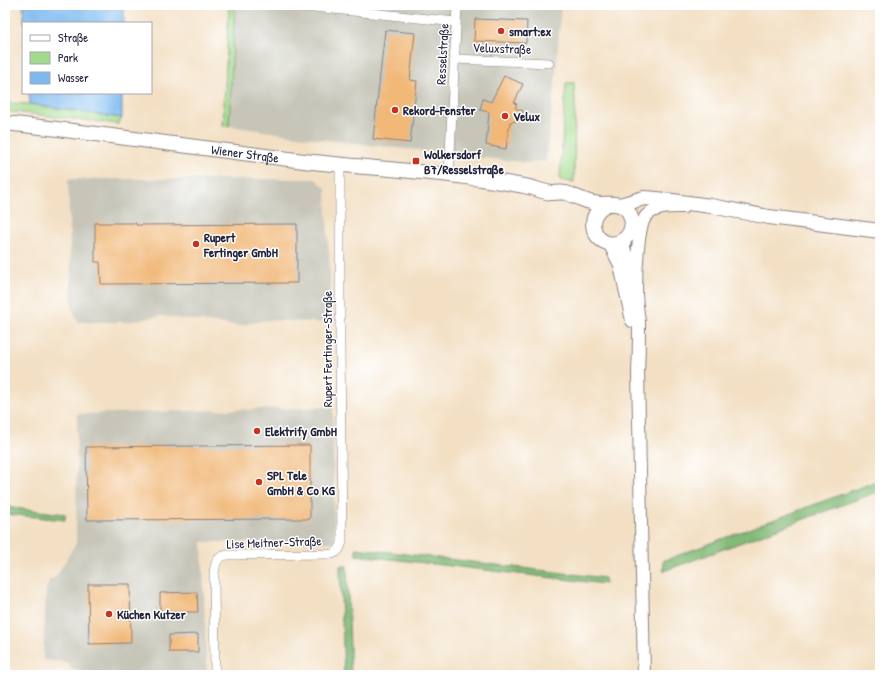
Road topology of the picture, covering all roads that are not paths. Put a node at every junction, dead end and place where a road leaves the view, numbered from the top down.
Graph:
1 (296, 5) edge
2 (457, 5) edge
3 (456, 22) junction
4 (454, 59) junction
5 (549, 63) dead end
6 (5, 123) edge
7 (340, 164) junction
8 (449, 175) junction
9 (549, 192) junction
10 (657, 199) junction
11 (606, 205) junction
12 (620, 205) junction
13 (711, 206) junction
14 (632, 219) junction
15 (593, 220) junction
16 (880, 231) edge
17 (625, 239) junction
18 (609, 243) junction
19 (636, 292) junction
20 (638, 371) junction
21 (332, 554) joint
22 (215, 675) edge
23 (644, 675) edge

1 - 3 street
2 - 3 street, Resselstraße
3 - 4 street, Resselstraße
4 - 5 street, Veluxstraße
4 - 8 street, Resselstraße
6 - 7 main road, Wiener Straße
7 - 8 main road, Wiener Straße
7 - 21 street, Rupert Fertinger-Straße
8 - 9 main road, Wiener Straße
9 - 11 main road
9 - 15 main road
10 - 12 main road
10 - 13 main road
10 - 14 main road
11 - 12 main road
11 - 15 main road
12 - 14 main road
13 - 16 main road
13 - 19 main road
14 - 17 main road
15 - 18 main road
17 - 18 main road
17 - 19 main road
18 - 20 main road
19 - 20 main road
20 - 23 main road
21 - 22 street, Lise Meitner-Straße

